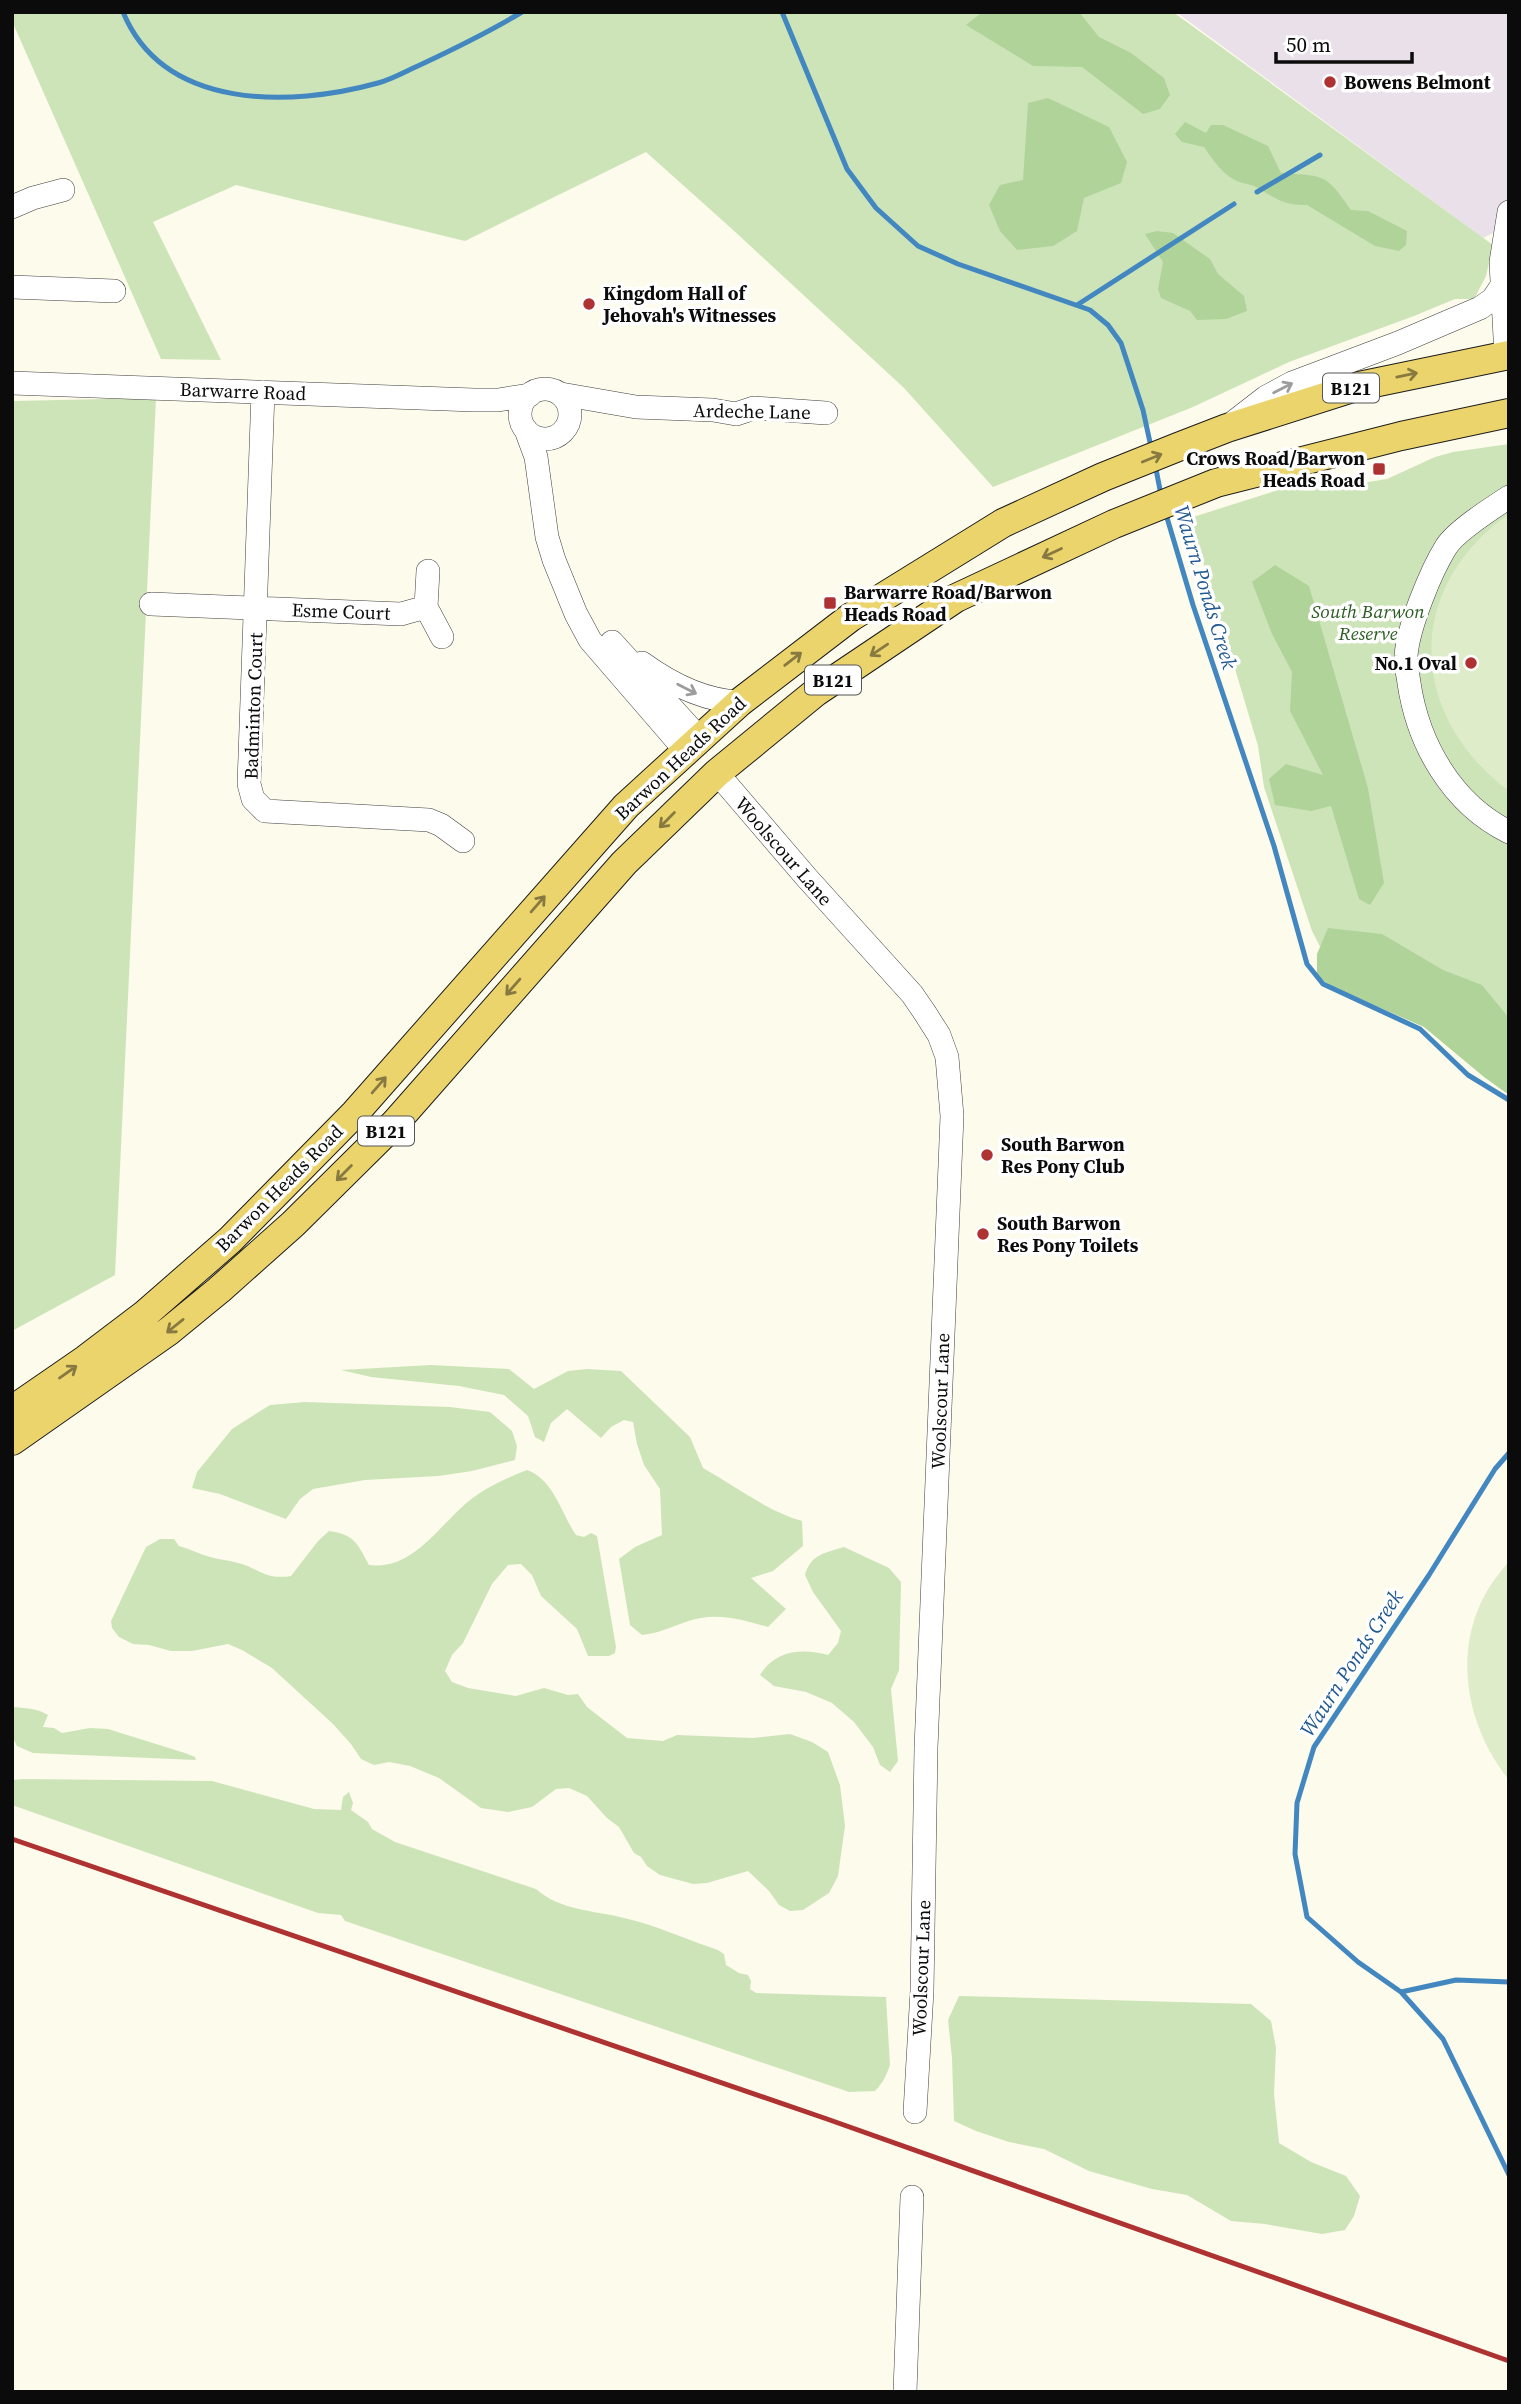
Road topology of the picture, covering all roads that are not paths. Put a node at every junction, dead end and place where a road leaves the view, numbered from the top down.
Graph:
1 (64, 190) dead end
2 (12, 207) edge
3 (1509, 212) edge
4 (12, 287) edge
5 (1501, 287) junction
6 (114, 291) dead end
7 (1508, 358) edge
8 (12, 383) edge
9 (263, 392) junction
10 (530, 394) junction
11 (561, 394) junction
12 (474, 400) junction
13 (636, 407) junction
14 (826, 413) dead end
15 (1509, 413) edge
16 (524, 426) junction
17 (1227, 428) junction
18 (563, 429) junction
19 (1509, 498) edge
20 (545, 523) junction
21 (428, 571) dead end
22 (560, 577) junction
23 (151, 604) dead end
24 (426, 607) junction
25 (256, 608) junction
26 (442, 637) dead end
27 (609, 639) junction
28 (740, 702) junction
29 (692, 744) junction
30 (717, 773) junction
31 (1509, 832) edge
32 (463, 841) dead end
33 (12, 1410) edge
34 (12, 1441) edge
35 (915, 2112) dead end
36 (912, 2197) dead end
37 (905, 2392) edge

1 - 2 street
3 - 5 street
4 - 6 street
5 - 7 street
17 -> 5 street
17 -> 7 main road, Barwon Heads Road / B121
8 - 9 street, Barwarre Road
9 - 12 street, Barwarre Road
9 - 25 street, Badminton Court
10 - 11 street
10 - 12 street, Barwarre Road
10 - 16 street
11 - 13 street, Ardeche Lane
11 - 18 street
12 - 16 street, Barwarre Road
13 - 14 street, Ardeche Lane
13 - 18 street, Ardeche Lane
15 -> 30 main road, Barwon Heads Road / B121
16 - 18 street
16 - 20 street
28 -> 17 main road, Barwon Heads Road / B121
18 - 20 street
19 - 31 street
20 - 22 street
21 - 24 street
22 - 27 street
22 - 29 street
23 - 25 street, Esme Court
24 - 25 street, Esme Court
24 - 26 street
25 - 32 street, Badminton Court
27 -> 28 street
27 - 29 street
28 - 29 main road, Barwon Heads Road / B121
29 - 30 main road
33 -> 29 main road, Barwon Heads Road / B121
30 -> 34 main road, Barwon Heads Road / B121
30 - 35 street, Woolscour Lane
36 - 37 street

